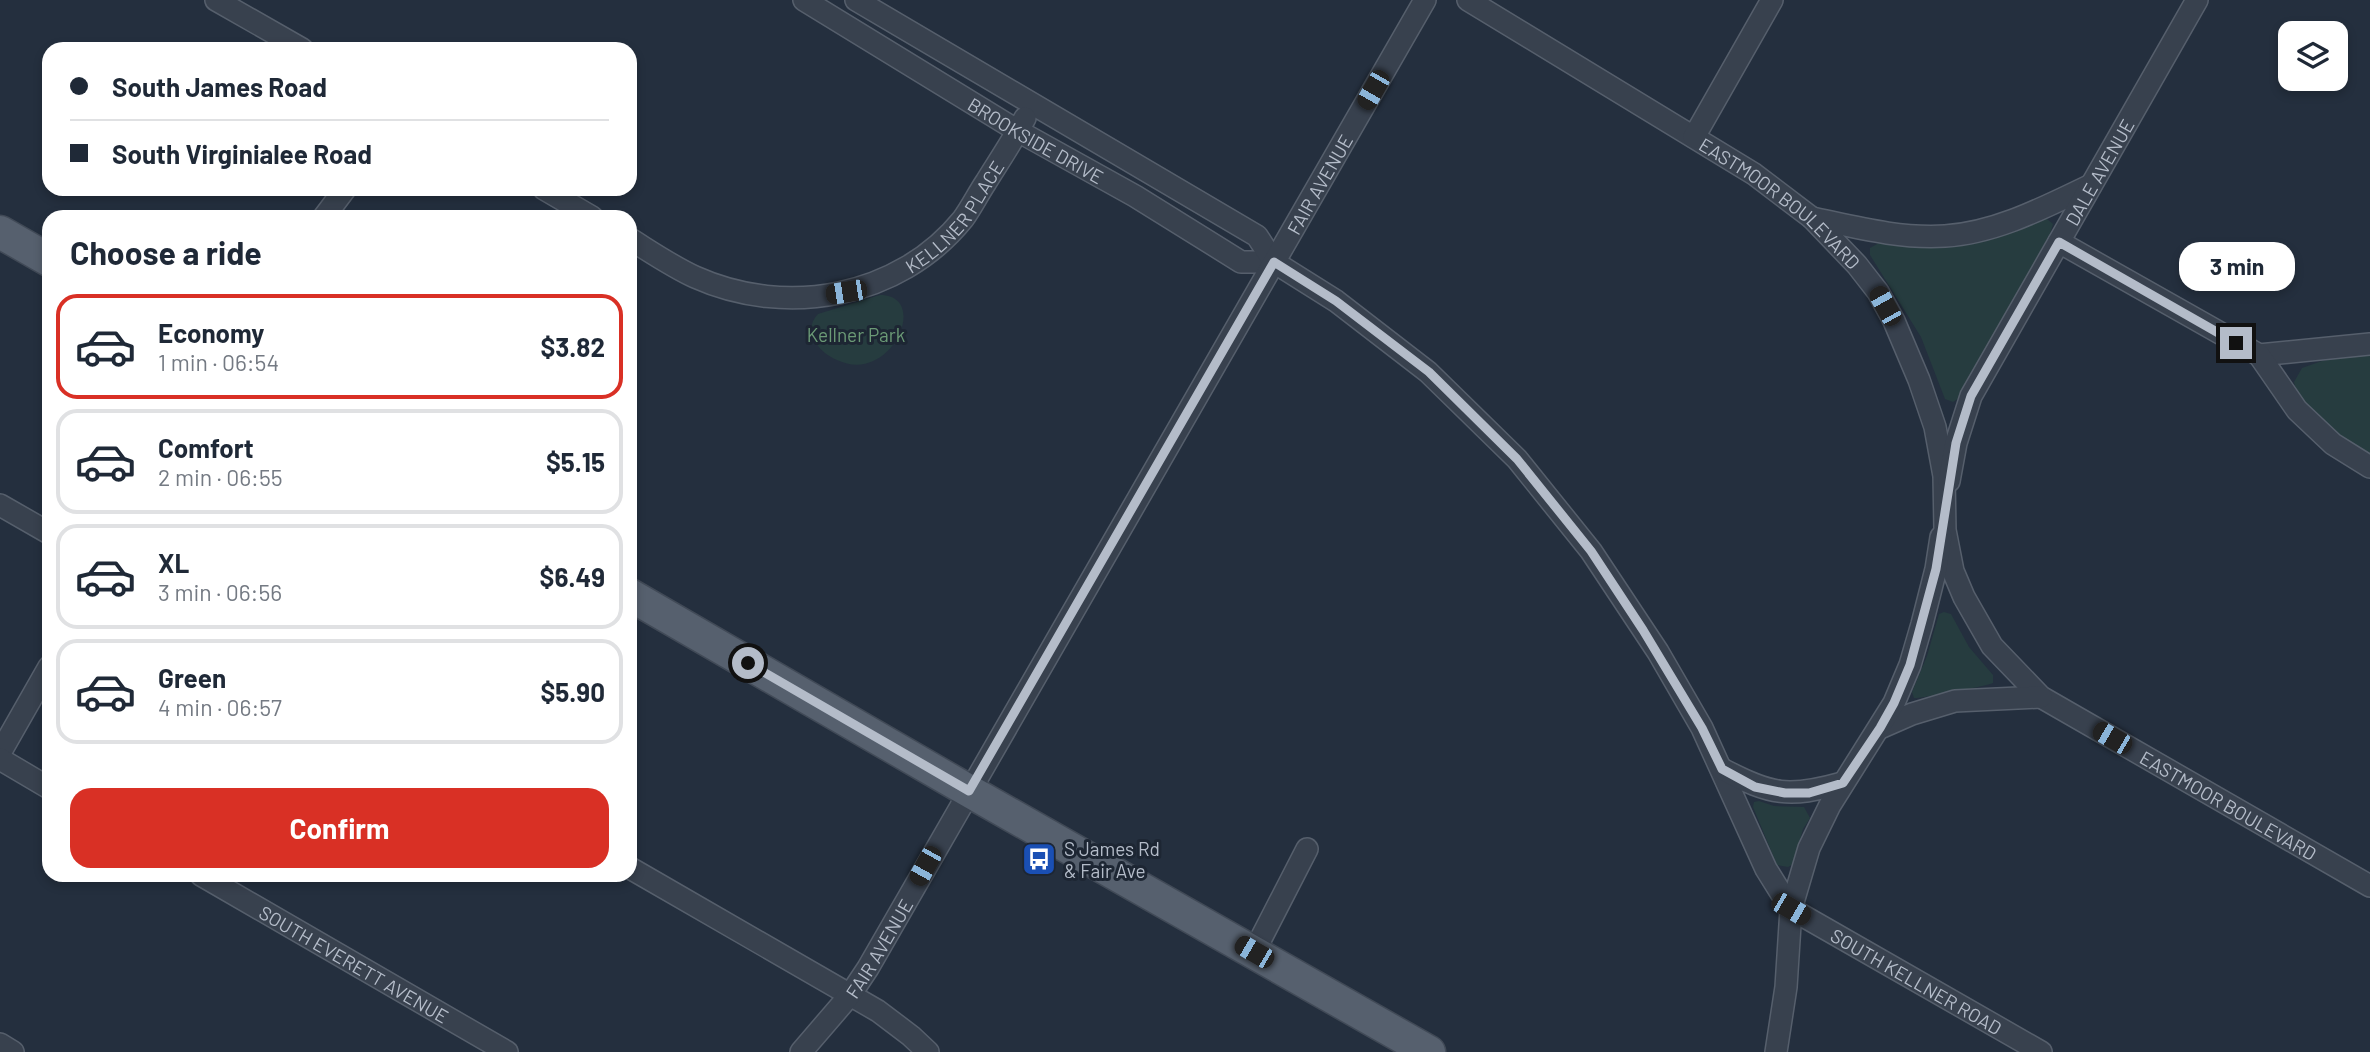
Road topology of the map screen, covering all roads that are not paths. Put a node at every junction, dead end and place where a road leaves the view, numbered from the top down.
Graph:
1 (216, 0) edge
2 (804, 0) edge
3 (856, 0) edge
4 (1425, 0) edge
5 (1468, 0) edge
6 (1772, 0) edge
7 (2208, 0) edge
8 (2194, 6) edge
9 (290, 42) edge
10 (1033, 104) junction
11 (1018, 131) junction
12 (1694, 137) junction
13 (2091, 185) junction
14 (556, 196) edge
15 (580, 210) edge
16 (1812, 218) junction
17 (0, 232) edge
18 (2059, 242) junction
19 (637, 243) edge
20 (42, 256) edge
21 (1274, 262) junction
22 (2370, 344) edge
23 (2259, 355) junction
24 (2370, 467) edge
25 (0, 505) edge
26 (1944, 511) junction
27 (42, 529) edge
28 (637, 599) edge
29 (42, 679) edge
30 (2041, 697) junction
31 (1880, 728) junction
32 (0, 753) edge
33 (0, 759) edge
34 (1722, 769) junction
35 (1843, 783) junction
36 (42, 784) edge
37 (969, 791) junction
38 (1307, 849) dead end
39 (637, 872) edge
40 (213, 882) edge
41 (2370, 886) edge
42 (1791, 909) junction
43 (1254, 952) junction
44 (850, 995) junction
45 (0, 1045) edge
46 (13, 1052) edge
47 (507, 1052) edge
48 (802, 1052) edge
49 (928, 1052) edge
50 (1429, 1052) edge
51 (1776, 1052) edge
52 (2041, 1052) edge

1 - 9 street
2 - 11 street, BROOKSIDE DRIVE
3 - 10 street, BROOKSIDE DRIVE
4 - 21 street, FAIR AVENUE
5 - 12 street, EASTMOOR BOULEVARD
6 - 12 street
7 - 8 street
8 - 13 street, DALE AVENUE
10 - 11 street, KELLNER PLACE
10 - 21 street, BROOKSIDE DRIVE
11 - 19 street, KELLNER PLACE
11 - 21 street, BROOKSIDE DRIVE
12 - 16 street, EASTMOOR BOULEVARD
13 - 16 street
13 - 18 street, DALE AVENUE
14 - 15 street
16 - 26 street, EASTMOOR BOULEVARD
17 - 20 main road
18 - 23 street
18 - 26 street, DALE AVENUE
21 - 34 street, BROOKSIDE DRIVE
21 - 37 street, FAIR AVENUE
22 - 23 street
23 - 24 street
25 - 27 street
26 - 30 street, EASTMOOR BOULEVARD
26 - 31 street, DALE AVENUE
28 - 37 main road
29 - 32 street
30 - 31 street
30 - 41 street, EASTMOOR BOULEVARD
31 - 35 street, DALE AVENUE
33 - 36 street
34 - 35 street
34 - 42 street, BROOKSIDE DRIVE
35 - 42 street, DALE AVENUE
37 - 43 main road
37 - 44 street, FAIR AVENUE
38 - 43 street
39 - 44 street
40 - 47 street, SOUTH EVERETT AVENUE
42 - 51 street, DALE AVENUE
42 - 52 street, SOUTH KELLNER ROAD
43 - 50 main road
44 - 48 street, FAIR AVENUE
44 - 49 street
45 - 46 street

